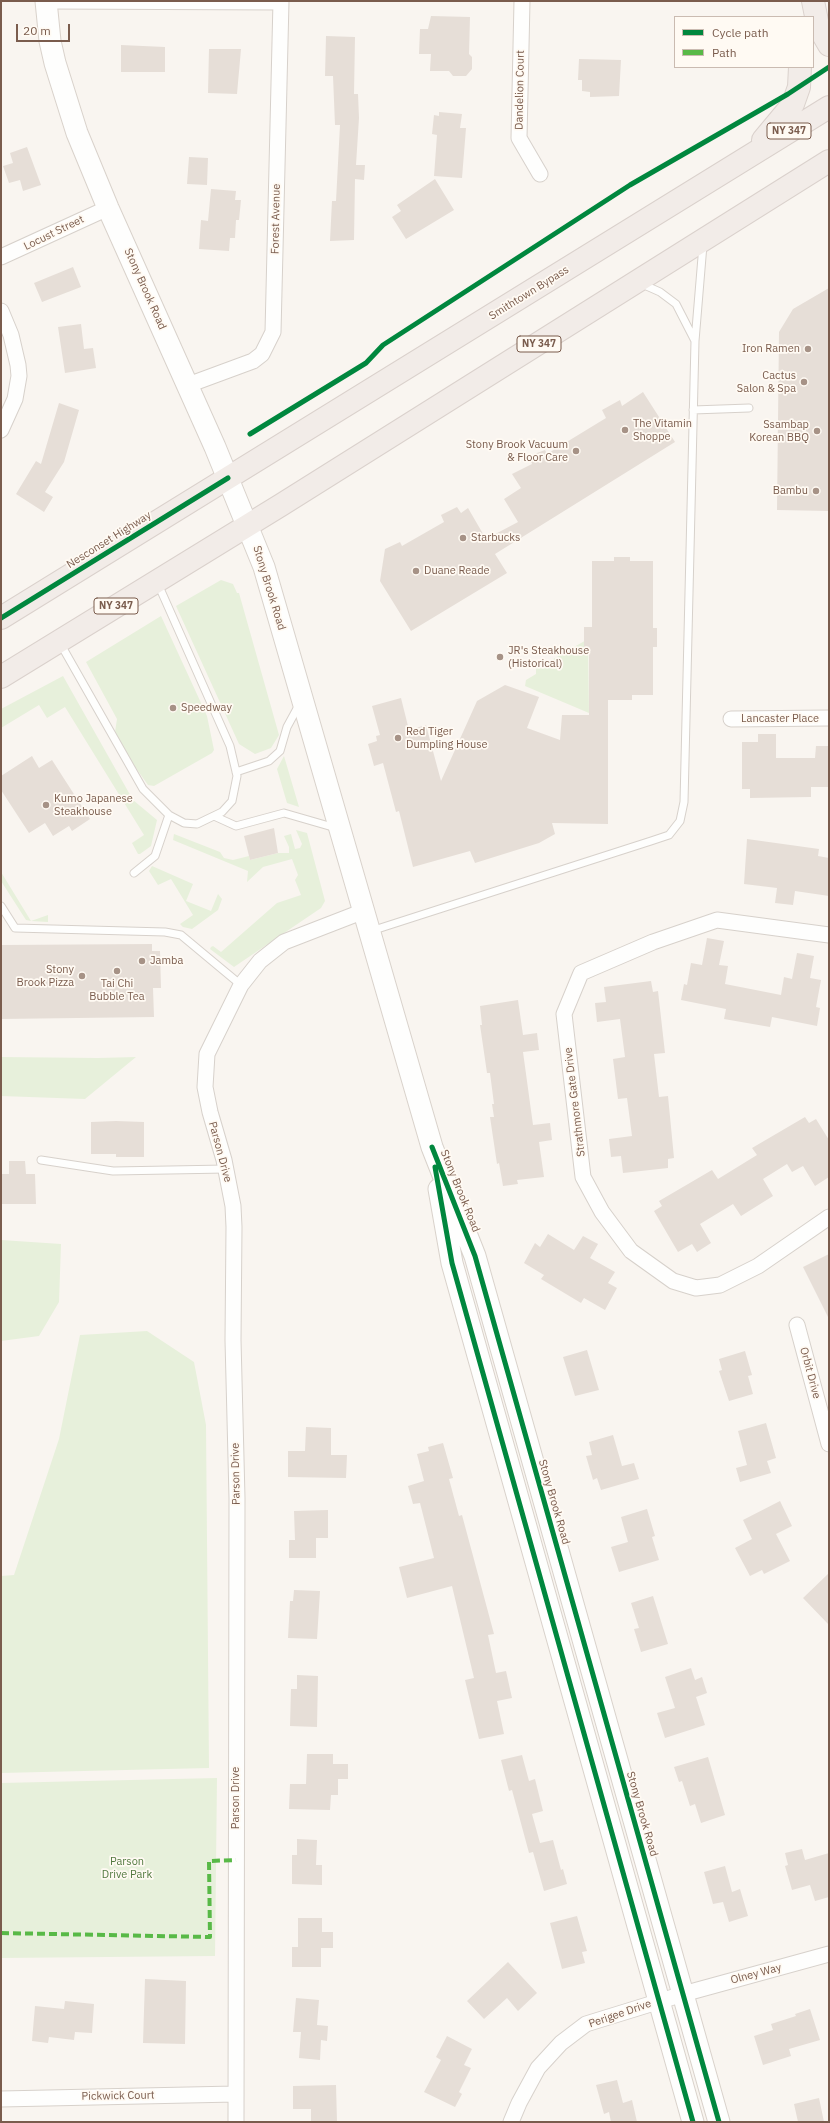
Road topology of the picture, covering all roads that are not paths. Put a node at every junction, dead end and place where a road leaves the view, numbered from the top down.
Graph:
1 (46, 1) edge
2 (522, 1) edge
3 (805, 1) edge
4 (813, 1) edge
5 (281, 2) edge
6 (803, 16) edge
7 (829, 45) edge
8 (800, 68) edge
9 (829, 106) edge
10 (749, 156) junction
11 (829, 162) edge
12 (540, 174) dead end
13 (108, 208) junction
14 (704, 240) junction
15 (1, 258) edge
16 (638, 282) junction
17 (1, 312) edge
18 (695, 341) junction
19 (188, 385) junction
20 (749, 408) dead end
21 (693, 410) junction
22 (1, 430) edge
23 (228, 478) junction
24 (248, 525) junction
25 (157, 581) junction
26 (1, 618) edge
27 (59, 641) junction
28 (1, 677) edge
29 (302, 700) junction
30 (829, 718) edge
31 (731, 719) dead end
32 (236, 772) junction
33 (170, 815) junction
34 (214, 816) junction
35 (340, 829) junction
36 (134, 873) dead end
37 (1, 906) edge
38 (364, 911) junction
39 (370, 932) junction
40 (829, 936) edge
41 (241, 985) junction
42 (432, 1147) junction
43 (41, 1160) dead end
44 (226, 1169) junction
45 (829, 1217) edge
46 (797, 1325) dead end
47 (829, 1444) edge
48 (579, 1626) junction
49 (555, 1633) junction
50 (829, 1954) edge
51 (683, 1994) junction
52 (658, 2001) junction
53 (235, 2094) junction
54 (1, 2099) edge
55 (236, 2122) edge
56 (511, 2122) edge
57 (693, 2122) edge
58 (719, 2122) edge

1 - 5 street
1 - 13 main road, Stony Brook Road
2 - 12 street, Dandelion Court
3 - 6 highway
4 - 7 highway
5 - 19 street, Forest Avenue
8 - 10 highway
9 - 10 highway, Smithtown Bypass / NY 347
10 - 23 highway, Smithtown Bypass / NY 347
11 - 14 highway, NY 347
13 - 15 street, Locust Street
13 - 19 main road, Stony Brook Road
14 - 16 highway, NY 347
14 - 18 lane
16 - 18 lane
16 - 24 highway, NY 347
17 - 22 street
18 - 21 lane
19 - 23 main road, Stony Brook Road
20 - 21 lane
21 - 39 lane
23 - 24 main road, Stony Brook Road
23 - 26 highway, Nesconset Highway / NY 347
24 - 25 highway, NY 347
24 - 29 main road, Stony Brook Road
25 - 27 highway, NY 347
25 - 32 lane
27 - 28 highway, NY 347
27 - 33 lane
29 - 32 lane
29 - 35 main road, Stony Brook Road
30 - 31 street, Lancaster Place
32 - 34 lane
33 - 34 lane
33 - 36 lane
34 - 35 lane
35 - 38 main road, Stony Brook Road
37 - 41 lane
38 - 39 main road, Stony Brook Road
38 - 41 street, Parson Drive
39 - 42 main road, Stony Brook Road
40 - 45 street, Strathmore Gate Drive
41 - 44 street, Parson Drive
42 - 48 main road, Stony Brook Road
42 - 49 main road, Stony Brook Road
43 - 44 lane
44 - 53 street, Parson Drive
46 - 47 street, Orbit Drive
48 - 49 main road
48 - 51 main road, Stony Brook Road
49 - 52 main road, Stony Brook Road
50 - 51 street, Olney Way
51 - 52 street, Perigee Drive
51 - 58 main road, Stony Brook Road
52 - 56 street, Perigee Drive
52 - 57 main road, Stony Brook Road
53 - 54 street, Pickwick Court
53 - 55 street, Parson Drive

